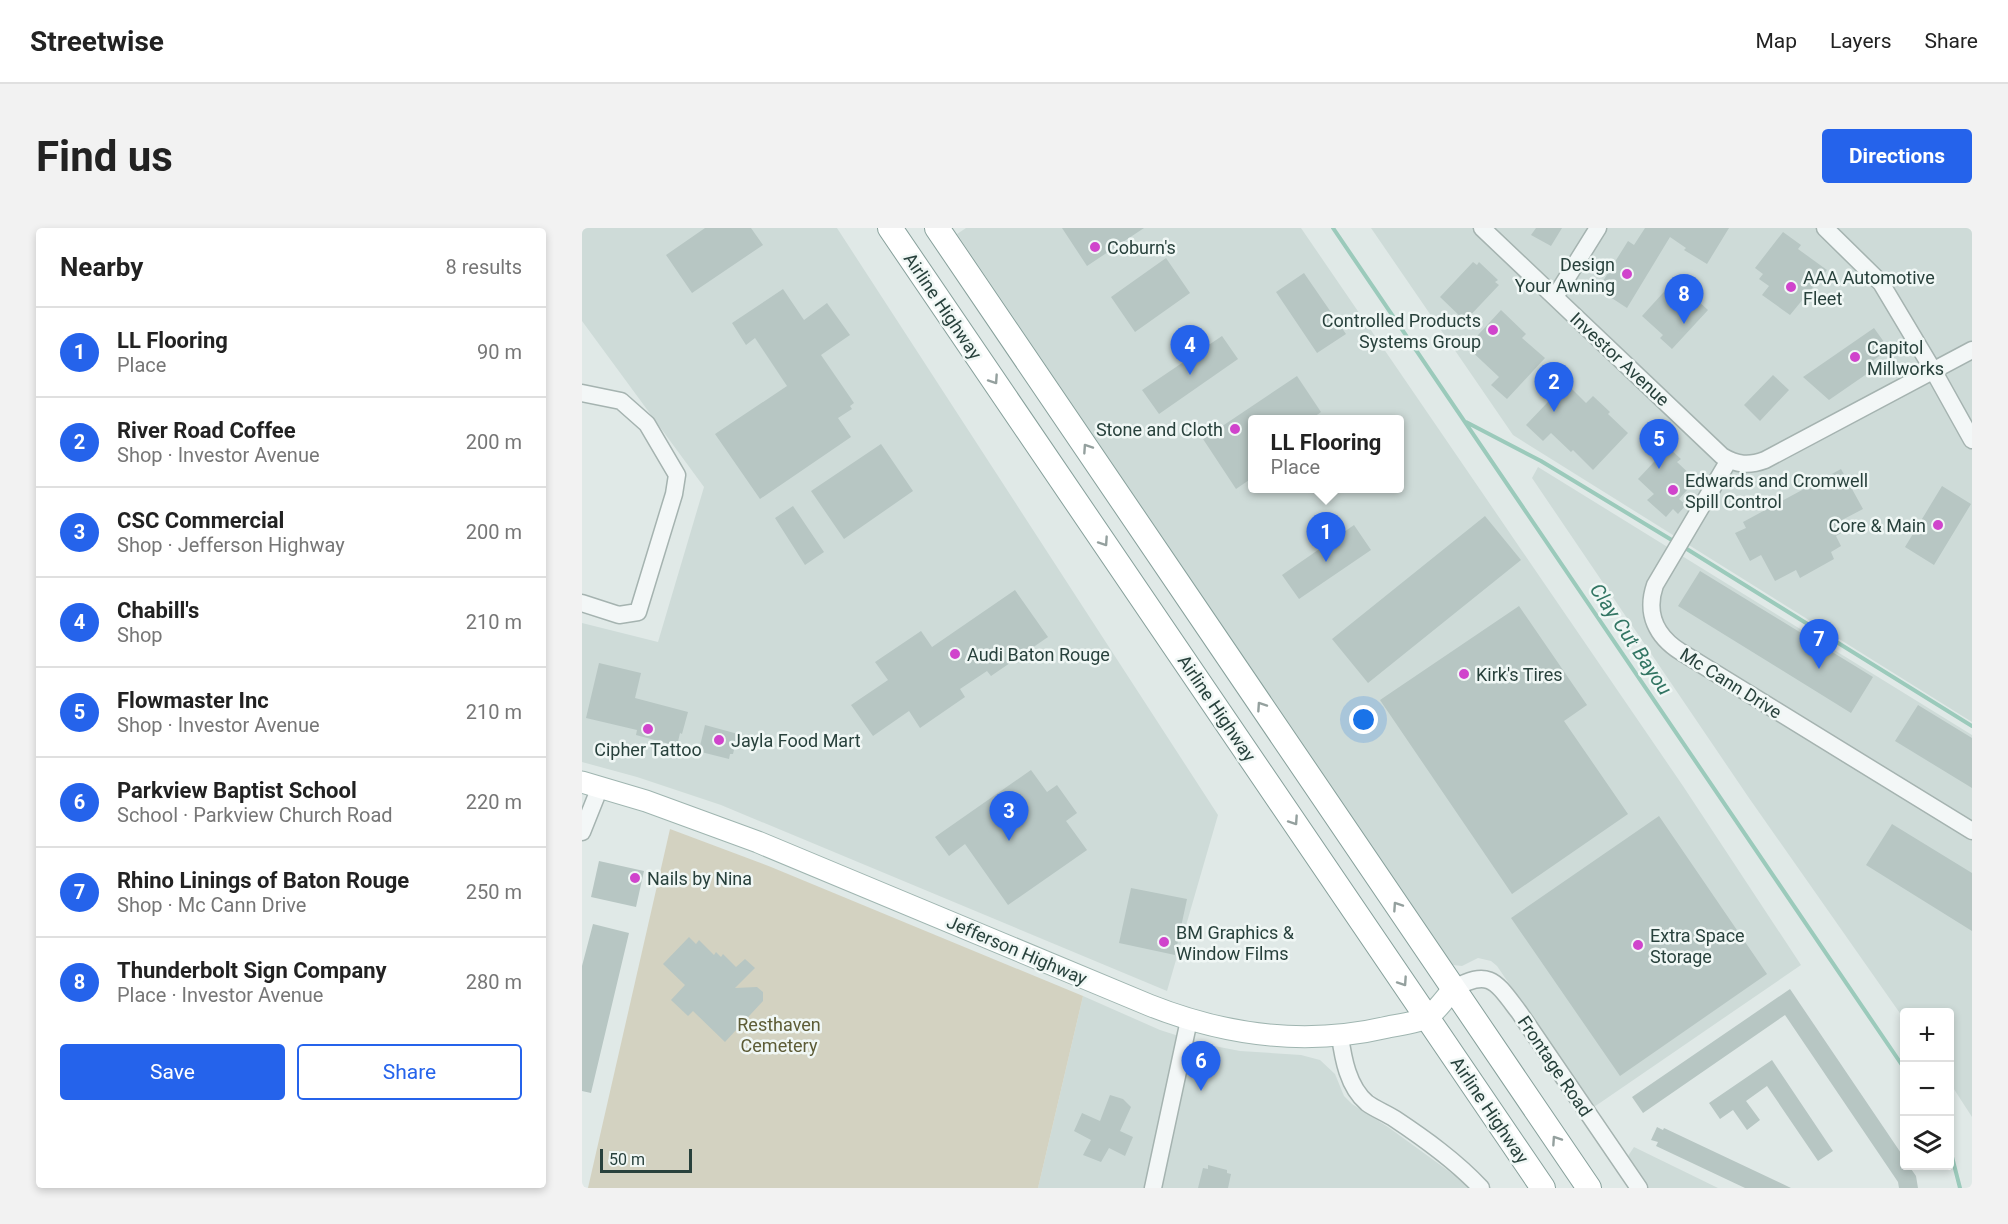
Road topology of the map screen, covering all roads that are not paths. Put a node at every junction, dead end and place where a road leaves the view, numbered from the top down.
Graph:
1 (890, 228) edge
2 (937, 228) edge
3 (1482, 228) edge
4 (1598, 228) edge
5 (1825, 228) edge
6 (969, 274) junction
7 (936, 296) junction
8 (1555, 297) junction
9 (1972, 350) edge
10 (1933, 370) junction
11 (582, 393) edge
12 (1972, 440) edge
13 (1732, 461) junction
14 (1119, 497) junction
15 (1086, 516) junction
16 (582, 603) edge
17 (1294, 754) junction
18 (1261, 772) junction
19 (591, 785) edge
20 (1972, 831) edge
21 (582, 832) edge
22 (1453, 989) junction
23 (1428, 1017) junction
24 (1189, 1020) junction
25 (1340, 1036) junction
26 (1153, 1188) edge
27 (1481, 1188) edge
28 (1543, 1188) edge
29 (1589, 1188) edge
30 (1639, 1188) edge

1 - 7 highway, Airline Highway
2 - 6 highway, Airline Highway
3 - 8 street, Investor Avenue
4 - 8 street
5 - 10 street
6 - 7 highway
14 -> 6 highway, Airline Highway
7 -> 15 highway, Airline Highway
8 - 13 street, Investor Avenue
9 - 10 street
10 - 12 street
10 - 13 street
11 - 16 street
13 - 20 street, Mc Cann Drive
14 - 15 highway
17 -> 14 highway, Airline Highway
15 -> 18 highway, Airline Highway
17 - 18 highway
22 -> 17 highway, Airline Highway
18 -> 23 highway, Airline Highway
19 - 21 street
19 - 24 main road, Jefferson Highway
22 - 23 main road
29 -> 22 highway, Airline Highway
22 - 30 street, Frontage Road
23 - 25 main road, Jefferson Highway
23 - 28 highway, Airline Highway
24 - 25 main road, Jefferson Highway
24 - 26 street
25 - 27 street

